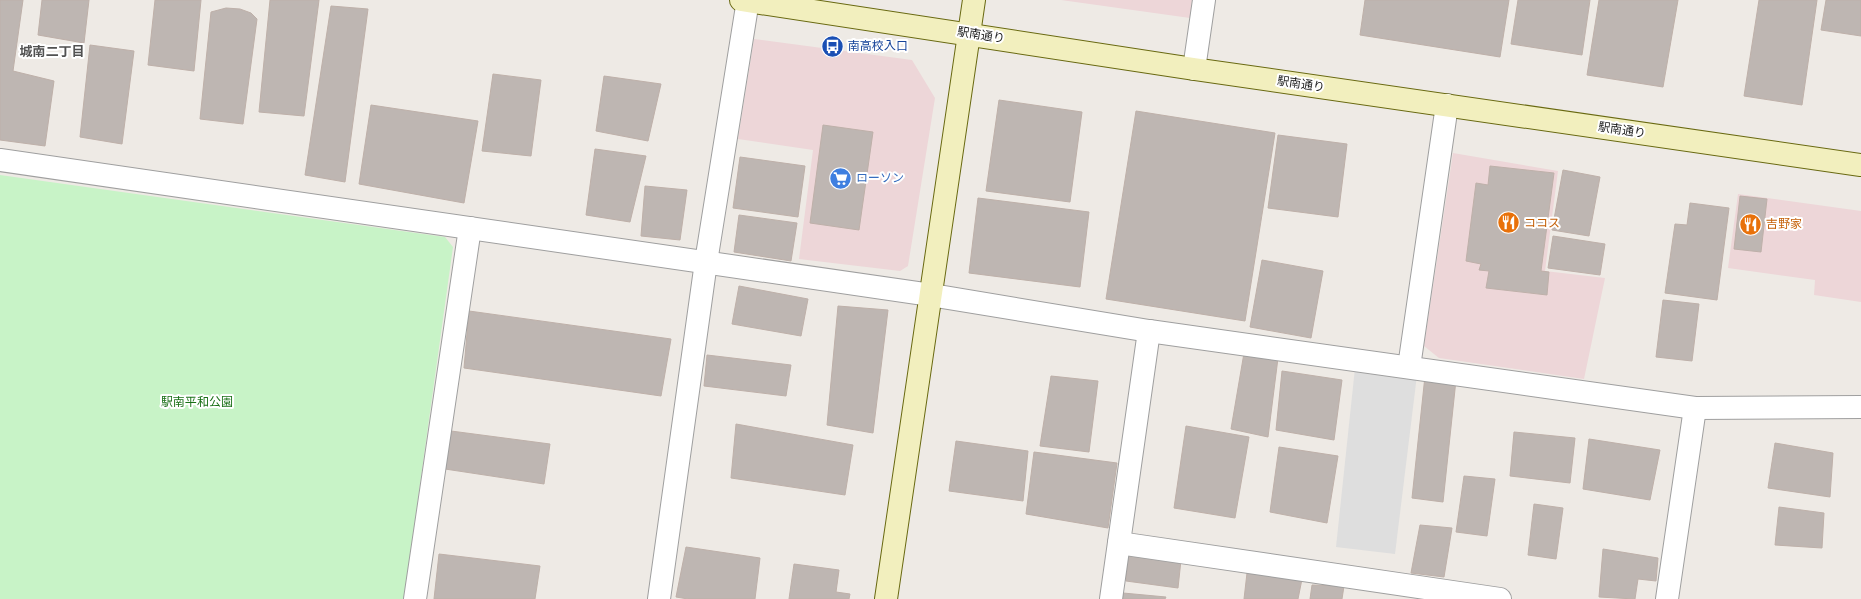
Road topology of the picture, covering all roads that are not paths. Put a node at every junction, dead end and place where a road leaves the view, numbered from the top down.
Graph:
1 (746, 0) edge
2 (974, 0) edge
3 (1204, 0) edge
4 (969, 34) junction
5 (1194, 69) junction
6 (1447, 105) junction
7 (0, 160) edge
8 (1861, 164) edge
9 (470, 228) junction
10 (706, 262) junction
11 (931, 295) junction
12 (1149, 331) junction
13 (1409, 367) junction
14 (1861, 407) edge
15 (1695, 408) junction
16 (1119, 543) junction
17 (415, 599) edge
18 (659, 599) edge
19 (886, 599) edge
20 (1111, 599) edge
21 (1500, 599) edge
22 (1667, 599) edge

1 - 4 street, 駅南通り
1 - 10 street
2 - 4 street
3 - 5 street
4 - 5 street, 駅南通り
4 - 11 street
5 - 6 street, 駅南通り
6 - 8 street, 駅南通り
6 - 13 street
7 - 9 street
9 - 10 street
9 - 17 street
10 - 11 street
10 - 18 street
11 - 12 street
11 - 19 street
12 - 13 street
12 - 16 street
13 - 15 street
14 - 15 street
15 - 22 street
16 - 20 street
16 - 21 street

